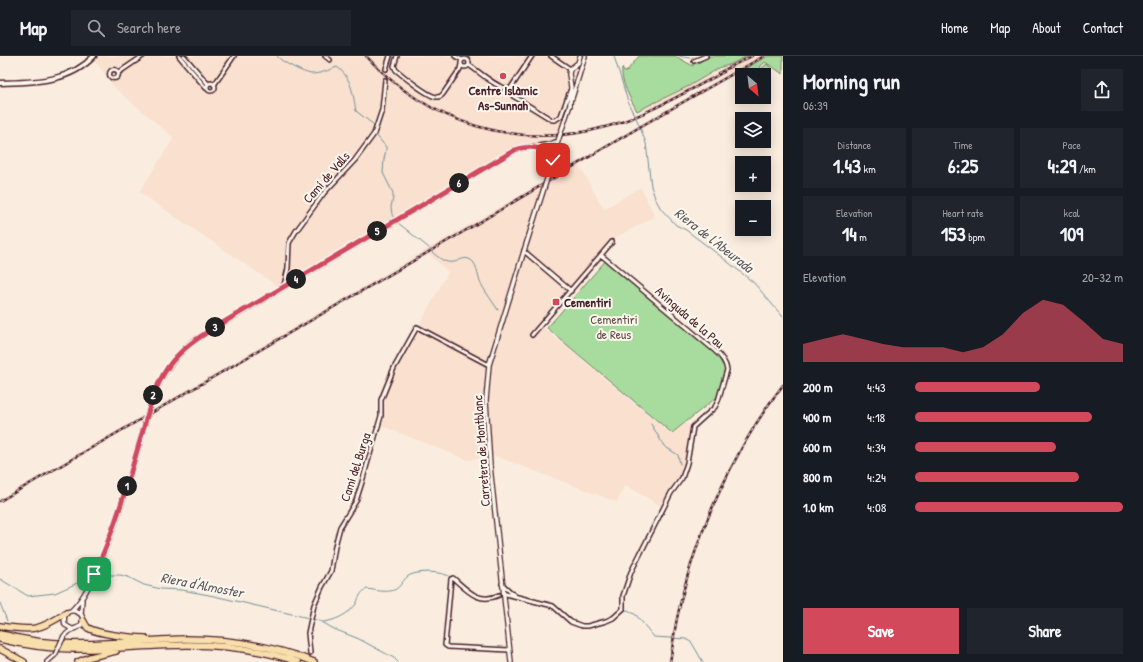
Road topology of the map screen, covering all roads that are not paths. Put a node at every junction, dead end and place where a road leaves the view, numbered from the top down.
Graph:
1 (94, 56) edge
2 (143, 56) edge
3 (179, 56) edge
4 (184, 56) edge
5 (234, 56) edge
6 (325, 56) edge
7 (390, 56) edge
8 (397, 56) edge
9 (455, 56) edge
10 (532, 56) edge
11 (551, 56) edge
12 (580, 56) edge
13 (585, 56) edge
14 (706, 56) edge
15 (700, 57) edge
16 (469, 58) edge
17 (330, 60) dead end
18 (694, 61) dead end
19 (462, 62) junction
20 (469, 65) junction
21 (386, 69) tunnel mouth
22 (570, 69) junction
23 (118, 74) dead end
24 (385, 80) tunnel mouth
25 (0, 83) edge
26 (214, 85) junction
27 (207, 86) junction
28 (572, 87) junction
29 (510, 89) junction
30 (570, 105) junction
31 (558, 141) junction
32 (548, 145) junction
33 (535, 147) junction
34 (547, 150) junction
35 (555, 151) junction
36 (553, 160) junction
37 (612, 242) dead end
38 (524, 252) junction
39 (601, 255) junction
40 (284, 286) junction
41 (571, 291) junction
42 (532, 335) dead end
43 (489, 365) junction
44 (502, 583) junction
45 (499, 594) dead end
46 (506, 594) dead end
47 (515, 597) junction
48 (82, 600) junction
49 (72, 610) junction
50 (66, 613) junction
51 (82, 617) junction
52 (65, 625) junction
53 (0, 626) edge
54 (72, 629) junction
55 (0, 634) edge
56 (64, 636) junction
57 (0, 639) edge
58 (221, 644) junction
59 (0, 649) edge
60 (509, 650) junction
61 (310, 653) dead end
62 (55, 655) junction
63 (24, 662) edge
64 (47, 662) edge
65 (54, 662) edge
66 (78, 662) edge
67 (298, 662) edge
68 (314, 662) edge
69 (511, 662) edge

1 - 25 main road
2 - 23 street
3 - 27 street
4 - 27 street
5 - 26 street
6 - 17 street
7 - 21 street
8 - 19 street
9 - 19 street
10 - 29 street
11 - 22 street
12 - 22 street
13 - 30 street, Carretera de Montblanc
14 - 15 street
15 - 18 street
16 - 19 street
16 - 20 street
19 - 20 street
20 - 29 street
22 - 28 street
24 - 40 street, Camí de Valls
26 - 27 street
26 - 27 street
28 - 29 street
28 - 30 street
30 - 31 street, Carretera de Montblanc, bridge
31 - 32 street
31 - 35 street, Carretera de Montblanc
32 - 33 street
32 - 35 street
33 - 34 street
33 - 40 street
34 - 35 street
34 - 36 street
35 - 36 street, Carretera de Montblanc
36 - 38 street, Carretera de Montblanc, bridge
37 - 39 street
38 - 41 street
38 - 43 street, Carretera de Montblanc
39 - 41 street
39 - 47 street, Avinguda de la Pau
40 - 48 street, bridge
41 - 42 street
43 - 44 street, Carretera de Montblanc
43 - 61 street, Camí del Burga
44 - 47 street
44 - 60 street, Carretera de Montblanc
45 - 60 street
46 - 47 street
48 - 49 street
48 - 51 street
49 - 50 street
49 - 51 street
50 - 52 street
50 - 53 highway
51 - 54 street
51 - 58 highway
52 - 54 street
52 - 56 street
54 - 56 street
55 - 58 highway
56 - 62 street, bridge
57 - 58 highway
58 - 66 highway
58 - 67 highway
58 - 68 highway
59 - 63 highway
60 - 69 street, Carretera de Montblanc
62 - 64 street
62 - 65 street

